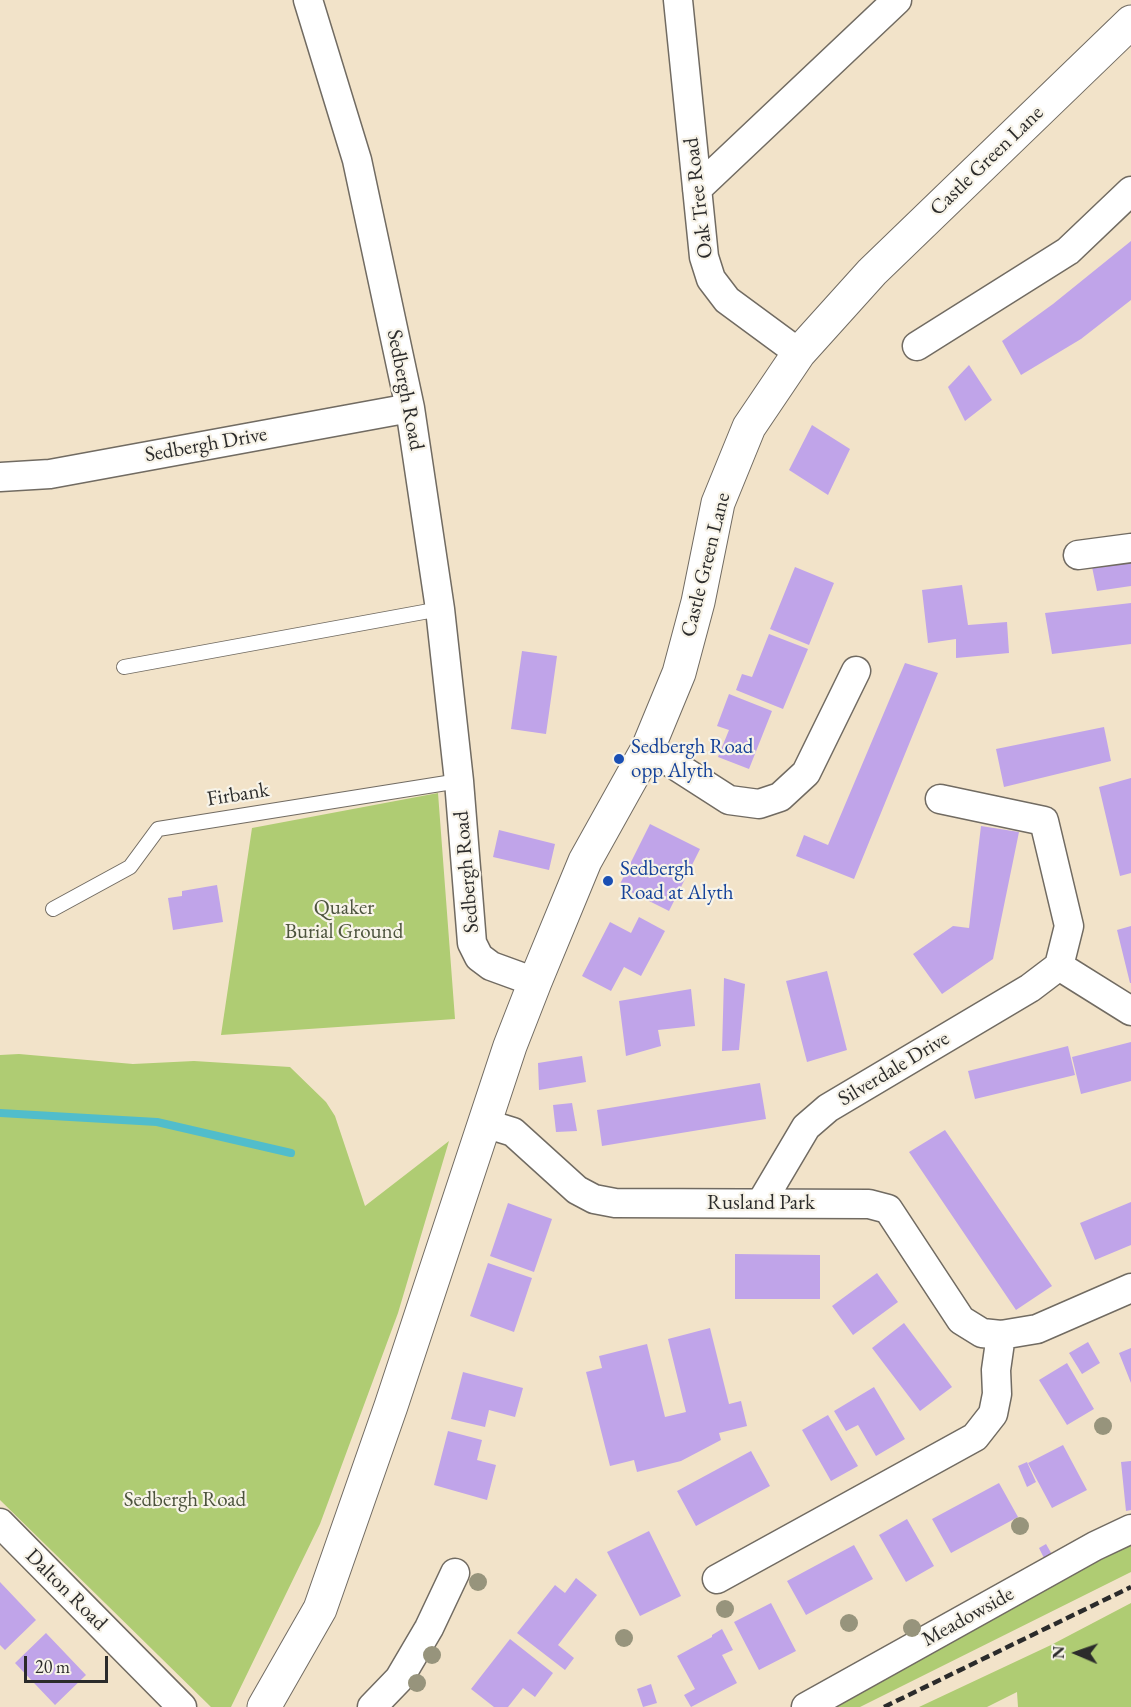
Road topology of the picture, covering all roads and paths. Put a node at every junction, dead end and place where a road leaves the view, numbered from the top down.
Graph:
1 (308, 0) edge
2 (678, 0) edge
3 (897, 0) edge
4 (1131, 22) edge
5 (697, 189) junction
6 (1131, 191) edge
7 (917, 346) dead end
8 (799, 353) junction
9 (410, 408) junction
10 (0, 477) edge
11 (1131, 548) edge
12 (1078, 555) dead end
13 (440, 609) junction
14 (124, 667) dead end
15 (856, 671) dead end
16 (648, 748) junction
17 (459, 781) junction
18 (940, 799) dead end
19 (53, 909) dead end
20 (1059, 966) junction
21 (535, 982) junction
22 (1131, 1011) edge
23 (484, 1123) junction
24 (760, 1203) junction
25 (1131, 1288) edge
26 (1001, 1335) junction
27 (0, 1523) edge
28 (1131, 1529) edge
29 (455, 1573) dead end
30 (717, 1579) dead end
31 (182, 1707) edge
32 (264, 1707) edge
33 (372, 1707) edge
34 (806, 1707) edge

1 - 9 street, Sedbergh Road
2 - 5 street, Oak Tree Road
3 - 5 street
4 - 8 highway, Castle Green Lane
5 - 8 street, Oak Tree Road
6 - 7 street
8 - 16 highway, Castle Green Lane
9 - 10 street, Sedbergh Drive
9 - 13 street, Sedbergh Road
11 - 12 street
13 - 14 lane
13 - 17 street, Sedbergh Road
15 - 16 street
16 - 21 highway, Castle Green Lane
17 - 19 lane, Firbank
17 - 21 street, Sedbergh Road
18 - 20 street
20 - 22 street
20 - 24 street, Silverdale Drive
21 - 23 highway
23 - 24 street, Rusland Park
23 - 32 highway
24 - 26 street, Rusland Park
25 - 26 street, Rusland Park
26 - 30 street
27 - 31 street, Dalton Road
28 - 34 street, Meadowside
29 - 33 street

